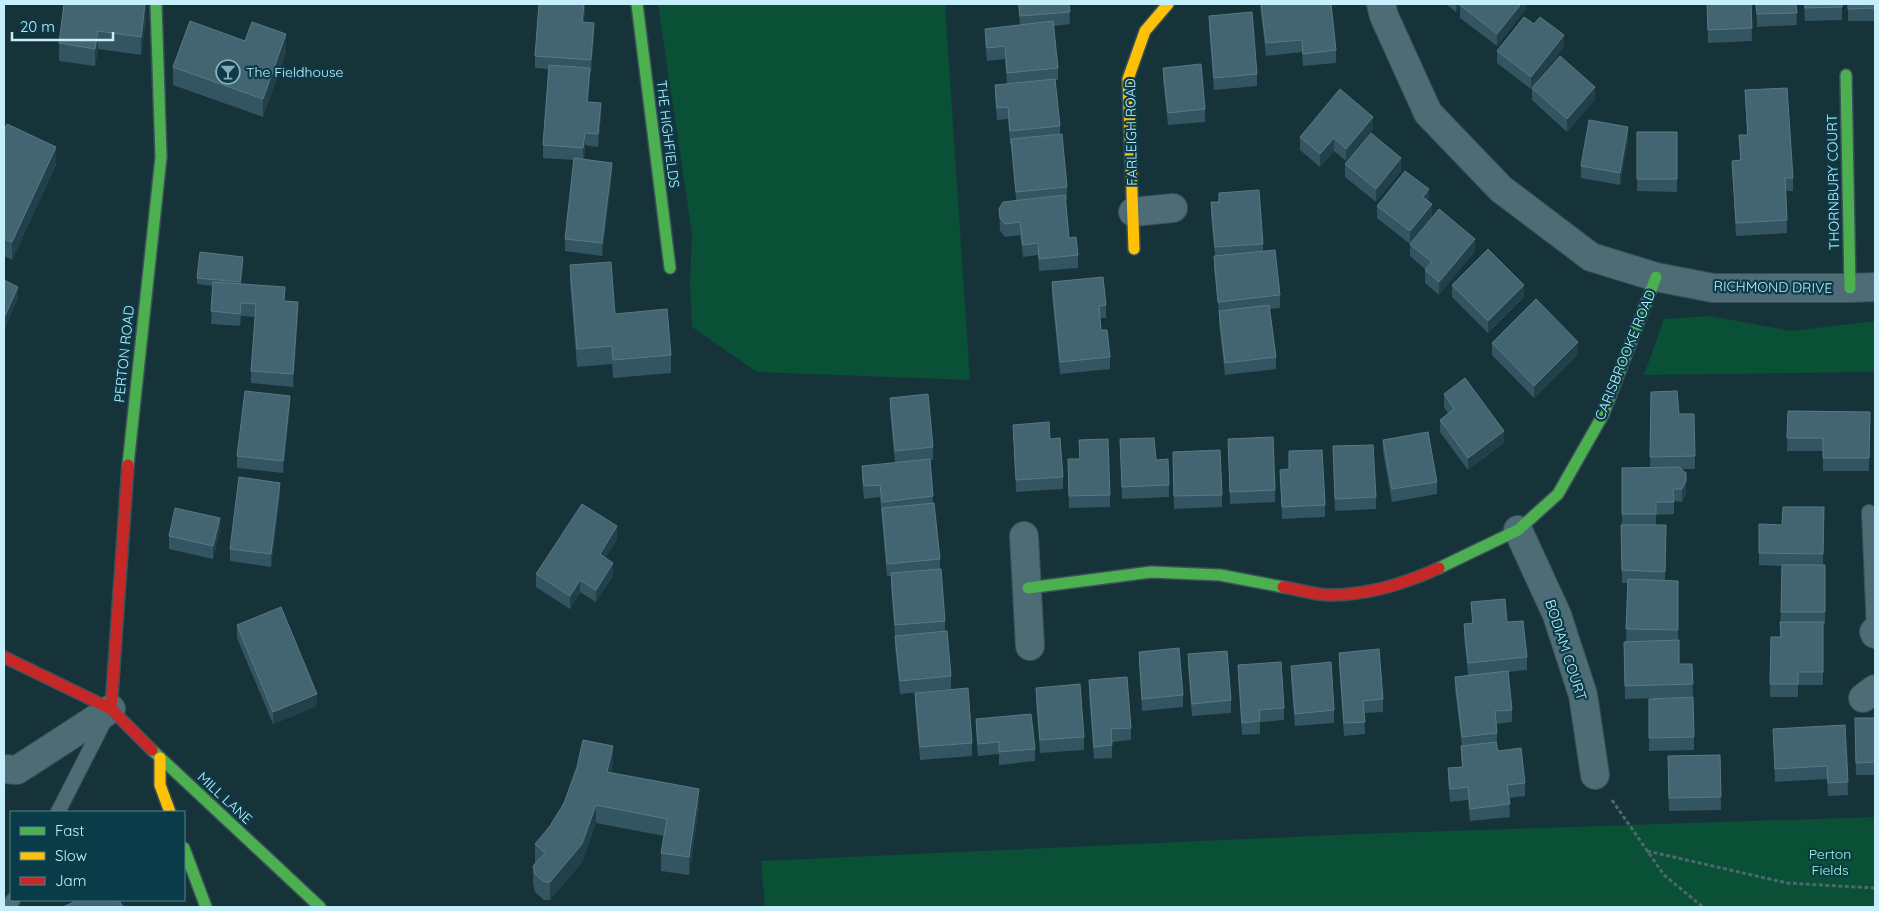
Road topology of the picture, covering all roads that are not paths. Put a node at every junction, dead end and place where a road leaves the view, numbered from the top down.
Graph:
1 (156, 4) edge
2 (637, 4) edge
3 (1168, 4) edge
4 (1381, 4) edge
5 (1846, 75) dead end
6 (1173, 208) dead end
7 (1133, 212) junction
8 (1134, 250) dead end
9 (670, 268) dead end
10 (1656, 277) junction
11 (1863, 288) edge
12 (1869, 512) dead end
13 (1518, 530) junction
14 (1024, 536) dead end
15 (1028, 588) junction
16 (1875, 633) edge
17 (1030, 646) dead end
18 (4, 657) edge
19 (111, 708) junction
20 (160, 758) junction
21 (8, 771) edge
22 (1594, 775) road end
23 (59, 811) edge
24 (170, 811) edge
25 (185, 851) edge
26 (206, 907) edge
27 (320, 907) edge

1 - 19 street, PERTON ROAD
2 - 9 street, THE HIGHFIELDS
3 - 7 street, FARLEIGH ROAD
4 - 10 street, RICHMOND DRIVE
5 - 11 street, THORNBURY COURT
6 - 7 street
7 - 8 street, FARLEIGH ROAD
10 - 11 street, RICHMOND DRIVE
10 - 13 street, CARISBROOKE ROAD
12 - 16 lane
13 - 15 street, CARISBROOKE ROAD
13 - 22 street, BODIAM COURT
14 - 15 street
15 - 17 street
18 - 19 street
19 - 20 street, MILL LANE
19 - 21 street
19 - 23 lane
20 - 24 street
20 - 27 street, MILL LANE
25 - 26 street

